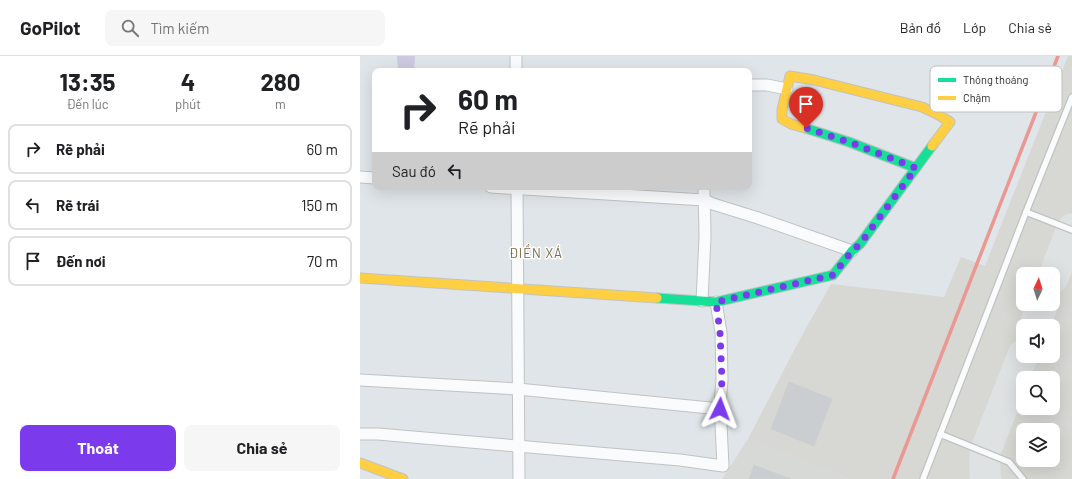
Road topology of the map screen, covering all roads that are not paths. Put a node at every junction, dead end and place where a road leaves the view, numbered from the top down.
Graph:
1 (516, 56) edge
2 (516, 68) edge
3 (752, 85) edge
4 (787, 89) junction
5 (1072, 97) edge
6 (930, 110) edge
7 (933, 112) edge
8 (916, 168) junction
9 (360, 177) edge
10 (372, 178) edge
11 (517, 190) edge
12 (548, 190) edge
13 (704, 190) edge
14 (704, 200) junction
15 (1026, 212) junction
16 (1072, 230) edge
17 (852, 251) junction
18 (360, 278) edge
19 (518, 289) junction
20 (702, 301) junction
21 (716, 302) junction
22 (360, 380) edge
23 (518, 389) junction
24 (720, 409) junction
25 (360, 434) edge
26 (940, 434) junction
27 (519, 446) junction
28 (360, 463) edge
29 (402, 479) edge
30 (518, 479) edge
31 (923, 479) edge
32 (1023, 479) edge

1 - 2 street
3 - 4 street
4 - 6 street
4 - 8 street
5 - 15 lane
7 - 8 street
8 - 17 street
9 - 10 street
11 - 19 street
12 - 14 street
13 - 14 street
14 - 17 street
14 - 20 street
15 - 16 lane
15 - 26 lane
17 - 21 street
18 - 19 street
19 - 20 street
19 - 23 street
20 - 21 street
21 - 24 street
22 - 23 street
23 - 24 street
23 - 27 street
24 - 27 street
25 - 27 street
26 - 31 lane
26 - 32 lane
27 - 30 street
28 - 29 street

